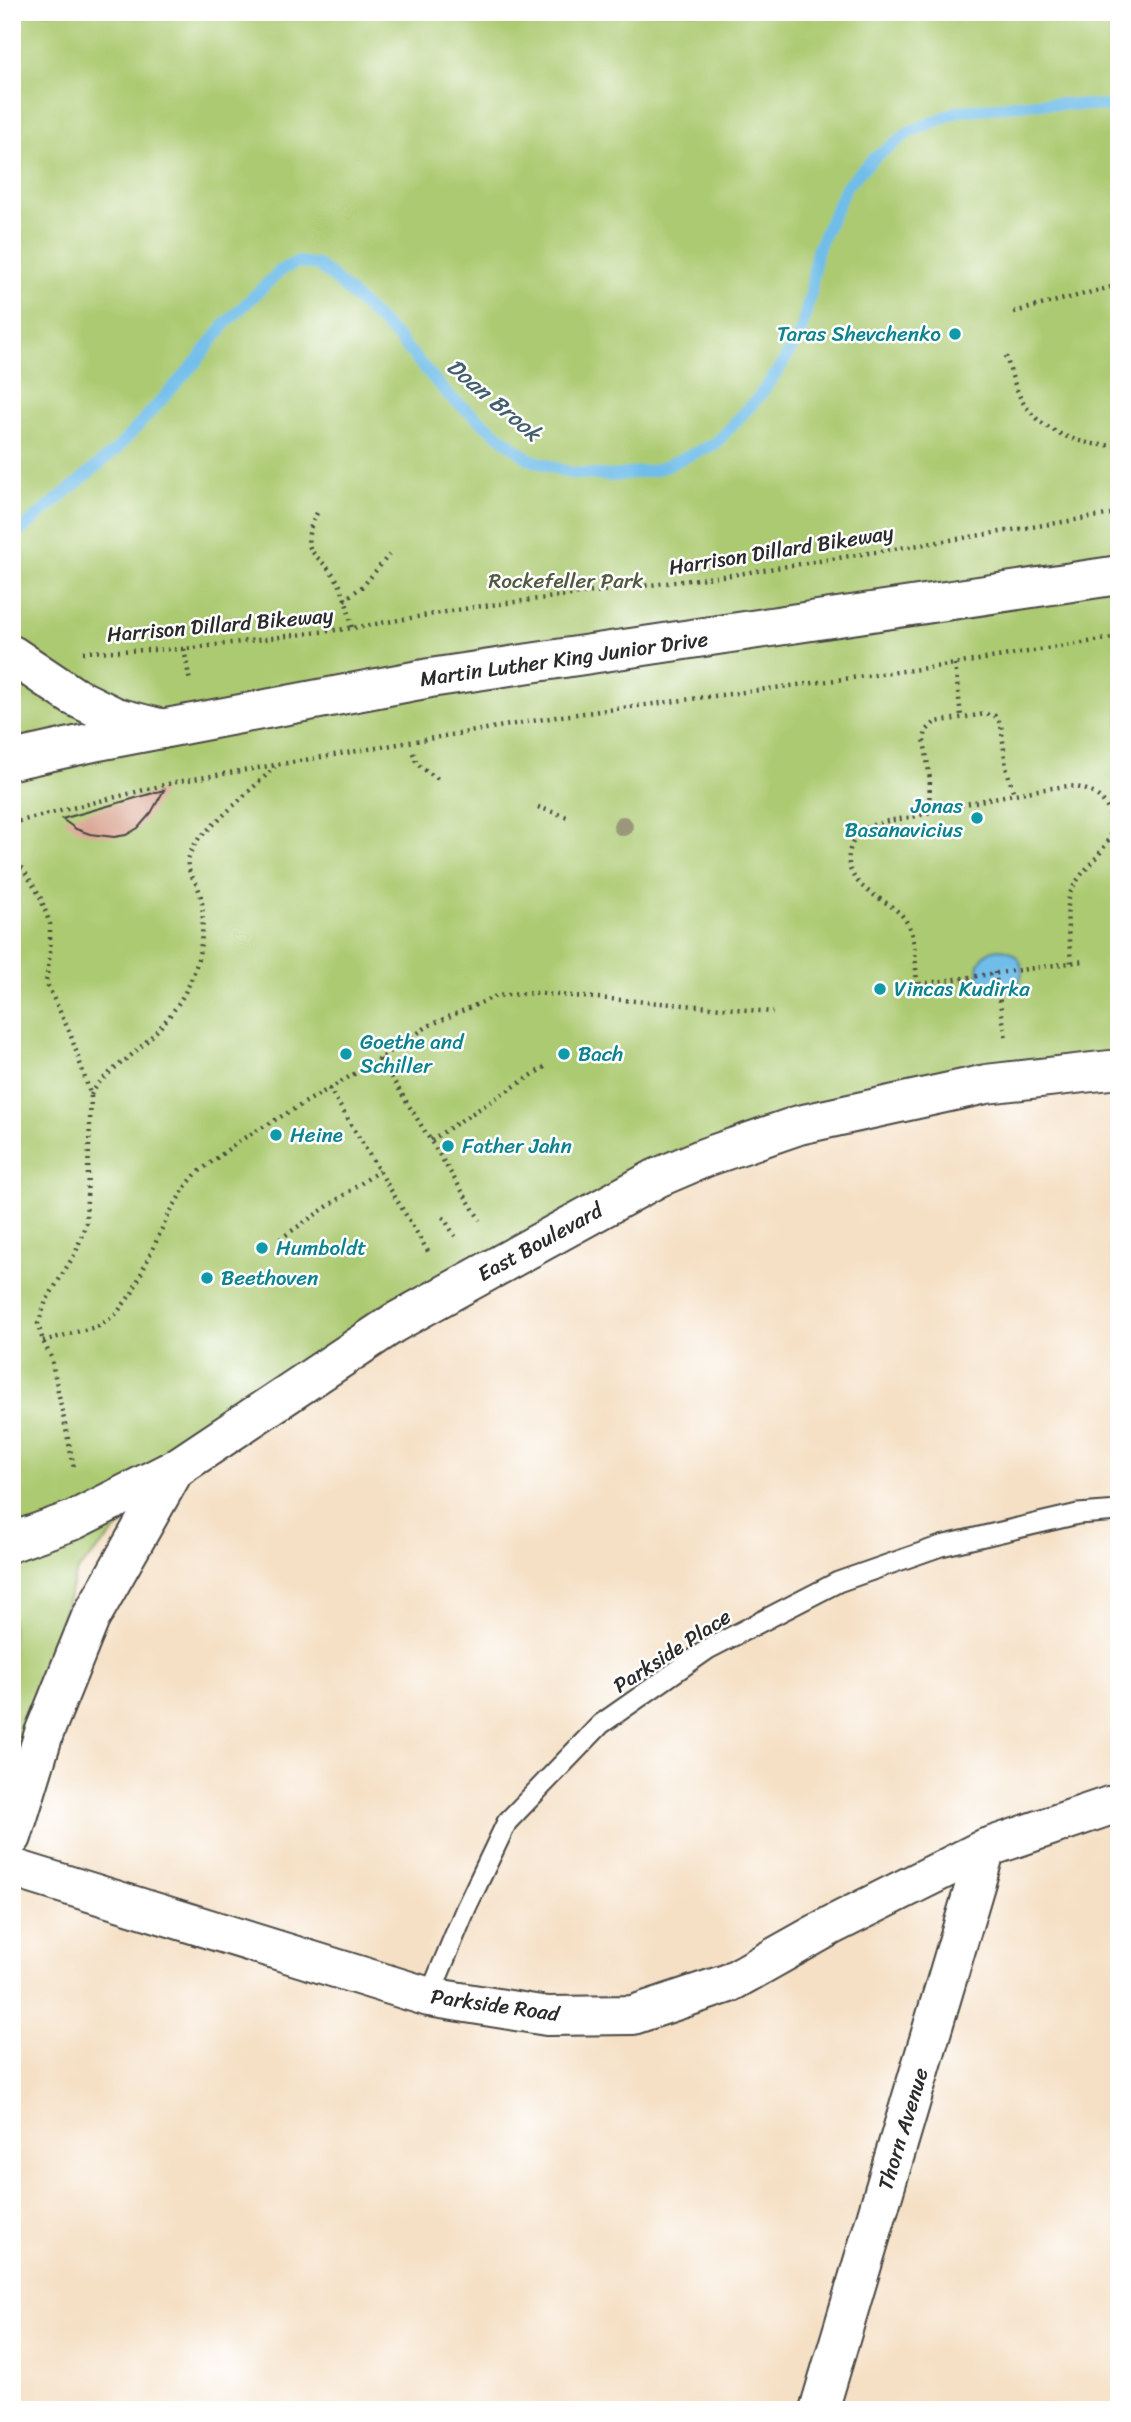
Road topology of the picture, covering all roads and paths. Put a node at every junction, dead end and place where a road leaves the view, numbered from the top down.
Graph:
1 (1119, 285) edge
2 (1014, 312) dead end
3 (1006, 356) dead end
4 (1119, 445) edge
5 (317, 513) dead end
6 (1119, 513) edge
7 (389, 555) dead end
8 (1119, 575) edge
9 (344, 600) junction
10 (352, 628) junction
11 (1119, 637) edge
12 (184, 649) junction
13 (74, 652) dead end
14 (12, 655) edge
15 (955, 664) junction
16 (190, 683) dead end
17 (961, 716) junction
18 (163, 729) junction
19 (413, 753) dead end
20 (12, 760) edge
21 (275, 766) junction
22 (204, 768) dead end
23 (205, 777) junction
24 (438, 779) dead end
25 (1014, 794) junction
26 (538, 807) dead end
27 (929, 813) junction
28 (567, 817) dead end
29 (12, 823) edge
30 (12, 857) edge
31 (1084, 961) dead end
32 (1071, 963) junction
33 (995, 972) junction
34 (917, 984) junction
35 (906, 986) dead end
36 (773, 1012) dead end
37 (1006, 1039) dead end
38 (380, 1059) junction
39 (546, 1066) dead end
40 (1119, 1069) edge
41 (329, 1088) junction
42 (91, 1096) junction
43 (431, 1140) junction
44 (379, 1171) junction
45 (443, 1217) dead end
46 (480, 1220) dead end
47 (455, 1236) dead end
48 (280, 1239) dead end
49 (429, 1253) dead end
50 (43, 1342) junction
51 (74, 1468) dead end
52 (175, 1469) junction
53 (1119, 1511) edge
54 (12, 1542) edge
55 (1119, 1805) edge
56 (12, 1837) edge
57 (986, 1848) junction
58 (12, 1868) edge
59 (429, 1997) junction
60 (819, 2410) edge

1 - 2 path
3 - 4 path
5 - 9 path
6 - 10 path, Harrison Dillard Bikeway
7 - 9 path
8 - 18 street, Martin Luther King Junior Drive
9 - 10 path
10 - 12 path, Harrison Dillard Bikeway
11 - 15 path
12 - 13 path, Harrison Dillard Bikeway
12 - 16 path
14 - 18 street
15 - 17 path
15 - 21 path
17 - 25 path
17 - 27 path
18 - 20 street, Martin Luther King Junior Drive
19 - 24 path
21 - 23 path
21 - 42 path
22 - 23 path
23 - 29 path
25 - 27 path
25 - 32 path
26 - 28 path
27 - 34 path
30 - 42 path
31 - 32 path
32 - 33 path
33 - 34 path
33 - 37 path
34 - 35 path
36 - 38 path
38 - 41 path
38 - 43 path
39 - 43 path
40 - 52 street, East Boulevard
41 - 44 path
41 - 50 path
42 - 50 path
43 - 46 path
44 - 48 path
44 - 49 path
45 - 47 path
50 - 51 path
52 - 54 street, East Boulevard
52 - 56 street
53 - 59 lane, Parkside Place
55 - 57 street, Parkside Road
57 - 59 street, Parkside Road
57 - 60 street, Thorn Avenue
58 - 59 street, Parkside Road

